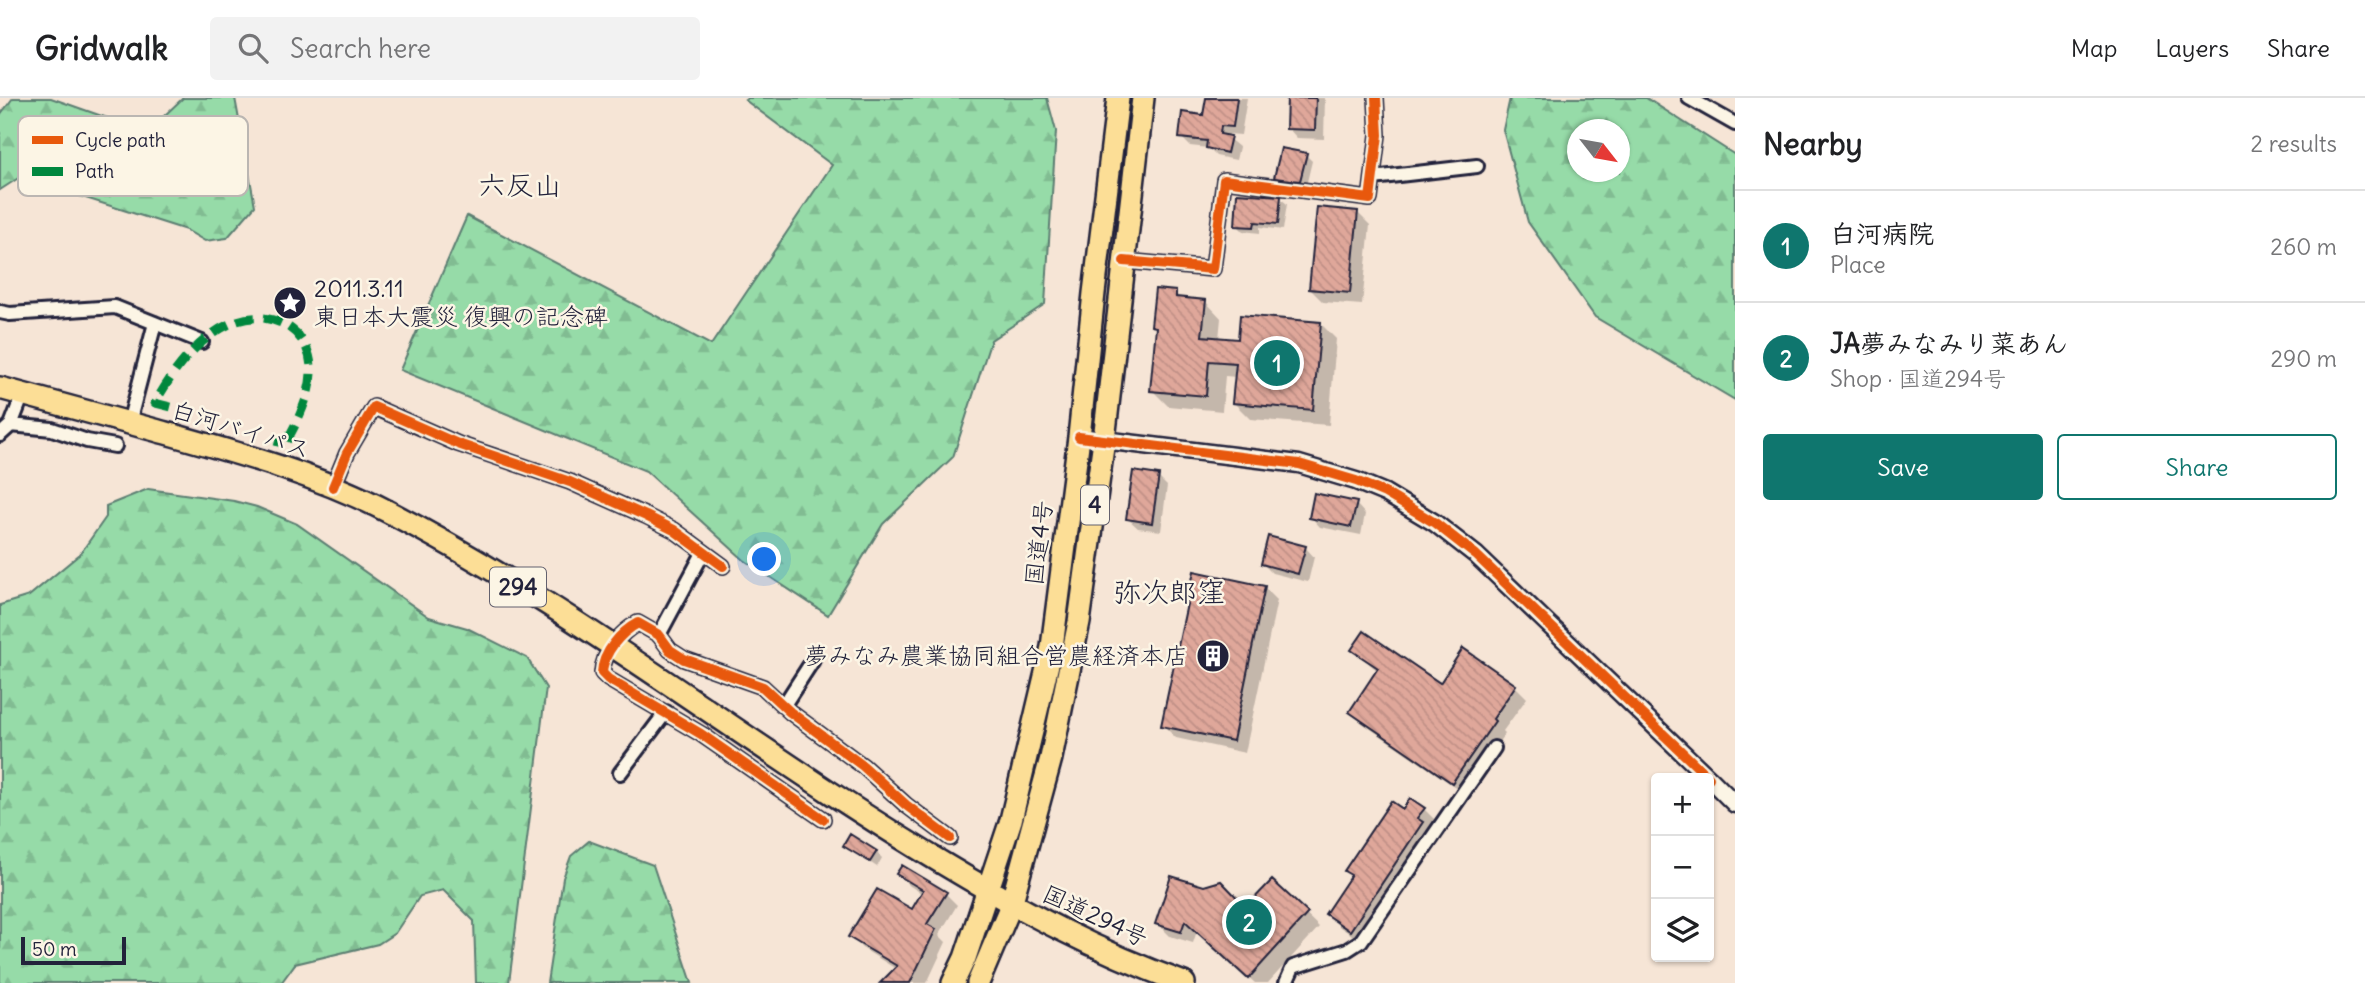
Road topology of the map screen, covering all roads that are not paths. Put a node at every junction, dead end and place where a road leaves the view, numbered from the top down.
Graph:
1 (1118, 98) edge
2 (1143, 98) edge
3 (1376, 98) edge
4 (1689, 98) edge
5 (1735, 124) edge
6 (1477, 166) dead end
7 (1373, 177) junction
8 (1124, 261) junction
9 (0, 312) edge
10 (155, 323) junction
11 (202, 342) dead end
12 (0, 388) edge
13 (23, 394) junction
14 (129, 423) junction
15 (12, 425) junction
16 (0, 435) edge
17 (1079, 437) junction
18 (1104, 440) junction
19 (115, 446) dead end
20 (333, 487) junction
21 (703, 553) junction
22 (723, 566) dead end
23 (659, 635) junction
24 (613, 647) junction
25 (813, 660) dead end
26 (784, 705) junction
27 (666, 712) junction
28 (1494, 748) dead end
29 (1704, 773) edge
30 (620, 774) dead end
31 (1714, 783) edge
32 (1735, 804) edge
33 (823, 819) dead end
34 (950, 838) dead end
35 (987, 890) junction
36 (1011, 905) junction
37 (953, 983) edge
38 (978, 983) edge
39 (1184, 983) edge
40 (1286, 983) edge

1 - 17 highway, 国道4号 / 4
2 - 8 highway, 国道4号 / 4
3 - 7 street
4 - 5 street
6 - 7 street
7 - 8 street
8 - 18 highway, 国道4号 / 4
9 - 10 street
10 - 11 street
10 - 14 street
12 - 13 highway, 白河バイパス / 294
13 - 14 highway, 白河バイパス / 294
13 - 15 street
14 - 20 highway, 白河バイパス / 294
15 - 16 street
15 - 19 street
17 - 18 street
17 - 35 highway, 国道4号 / 4
18 - 29 street
18 - 36 highway, 国道4号 / 4
20 - 21 street
20 - 24 highway, 白河バイパス / 294
21 - 22 street
21 - 23 street
23 - 24 street
23 - 26 street
24 - 27 street
24 - 35 highway, 白河バイパス / 294
25 - 26 street
26 - 34 street
27 - 30 street
27 - 33 street
28 - 40 street
31 - 32 street
35 - 36 highway, 国道294号 / 294
35 - 37 highway, 国道4号 / 4
36 - 38 highway, 国道4号 / 4
36 - 39 highway, 国道294号 / 294

